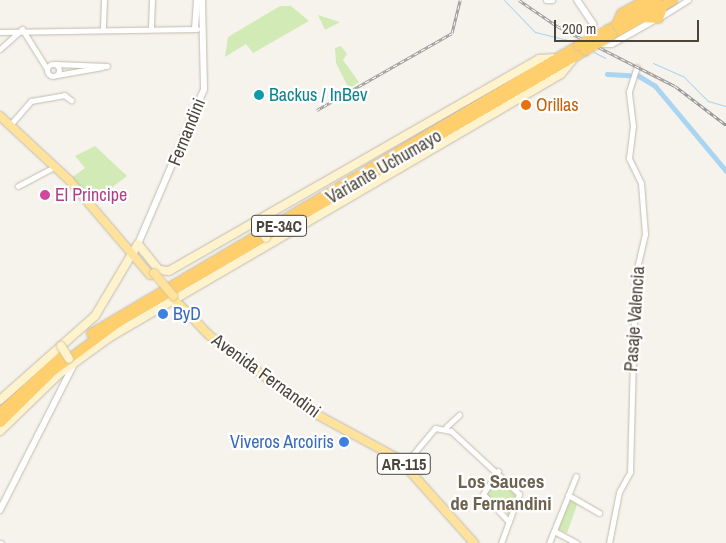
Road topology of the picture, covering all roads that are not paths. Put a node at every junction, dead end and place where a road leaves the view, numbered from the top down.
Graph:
1 (104, 0) edge
2 (152, 0) edge
3 (197, 0) edge
4 (202, 0) edge
5 (546, 0) edge
6 (552, 0) edge
7 (577, 0) edge
8 (644, 0) edge
9 (672, 0) edge
10 (688, 0) edge
11 (660, 3) edge
12 (642, 17) junction
13 (658, 18) junction
14 (104, 27) junction
15 (151, 28) junction
16 (22, 29) junction
17 (195, 29) junction
18 (612, 29) junction
19 (205, 31) junction
20 (0, 32) edge
21 (581, 48) junction
22 (0, 49) edge
23 (576, 55) junction
24 (556, 58) junction
25 (55, 64) junction
26 (638, 67) dead end
27 (47, 69) junction
28 (57, 75) junction
29 (71, 100) dead end
30 (0, 116) edge
31 (10, 126) junction
32 (54, 167) junction
33 (18, 186) dead end
34 (255, 223) junction
35 (265, 241) junction
36 (134, 250) junction
37 (172, 297) junction
38 (61, 345) junction
39 (72, 361) junction
40 (0, 400) edge
41 (0, 412) edge
42 (459, 415) dead end
43 (0, 422) edge
44 (446, 427) junction
45 (0, 431) edge
46 (405, 464) junction
47 (498, 471) junction
48 (576, 476) dead end
49 (568, 495) junction
50 (0, 510) edge
51 (600, 514) dead end
52 (510, 522) junction
53 (554, 531) junction
54 (474, 543) edge
55 (501, 543) edge
56 (549, 543) edge
57 (577, 543) edge
58 (610, 543) edge

1 - 14 street
2 - 15 street
3 - 17 street
4 - 19 street, Fernandini
5 - 6 street
7 - 13 street
8 - 18 highway
9 - 11 highway, Variante Uchumayo / PE-34C
10 - 13 street
11 - 12 highway, Variante Uchumayo / PE-34C
11 - 13 highway
11 - 18 highway, Variante Uchumayo / PE-34C
12 - 13 highway
12 - 18 highway, Variante Uchumayo / PE-34C
14 - 15 street
14 - 16 street
15 - 17 street
16 - 20 street
16 - 22 street
16 - 27 street
17 - 19 street
18 - 21 highway, Variante Uchumayo / PE-34C, bridge
19 - 36 street, Fernandini
21 - 23 highway, Variante Uchumayo / PE-34C
21 - 24 highway, Variante Uchumayo / PE-34C
23 - 35 main road, Variante Uchumayo
23 - 43 highway, Variante Uchumayo / PE-34C
24 - 34 main road, Variante Uchumayo
24 - 41 highway, Variante Uchumayo / PE-34C
25 - 27 street
25 - 28 street
25 - 28 street
26 - 58 street, Pasaje Valencia
27 - 28 street
29 - 31 street
30 - 31 main road
31 - 32 main road
32 - 33 street
32 - 36 main road
34 - 35 main road, bridge
34 - 36 main road, Variante Uchumayo
35 - 37 main road, Variante Uchumayo
36 - 37 main road, Avenida Fernandini, bridge
36 - 38 main road
37 - 39 main road, Variante Uchumayo
37 - 46 main road, Avenida Fernandini / AR-115
38 - 39 main road, bridge
38 - 40 main road
39 - 45 main road, Variante Uchumayo
39 - 50 street
42 - 44 street
44 - 46 street
44 - 47 street
46 - 54 main road, Avenida Fernandini / AR-115
47 - 52 street
47 - 52 street
48 - 49 street
49 - 51 street
49 - 53 street
52 - 55 street
53 - 56 street
53 - 57 street

